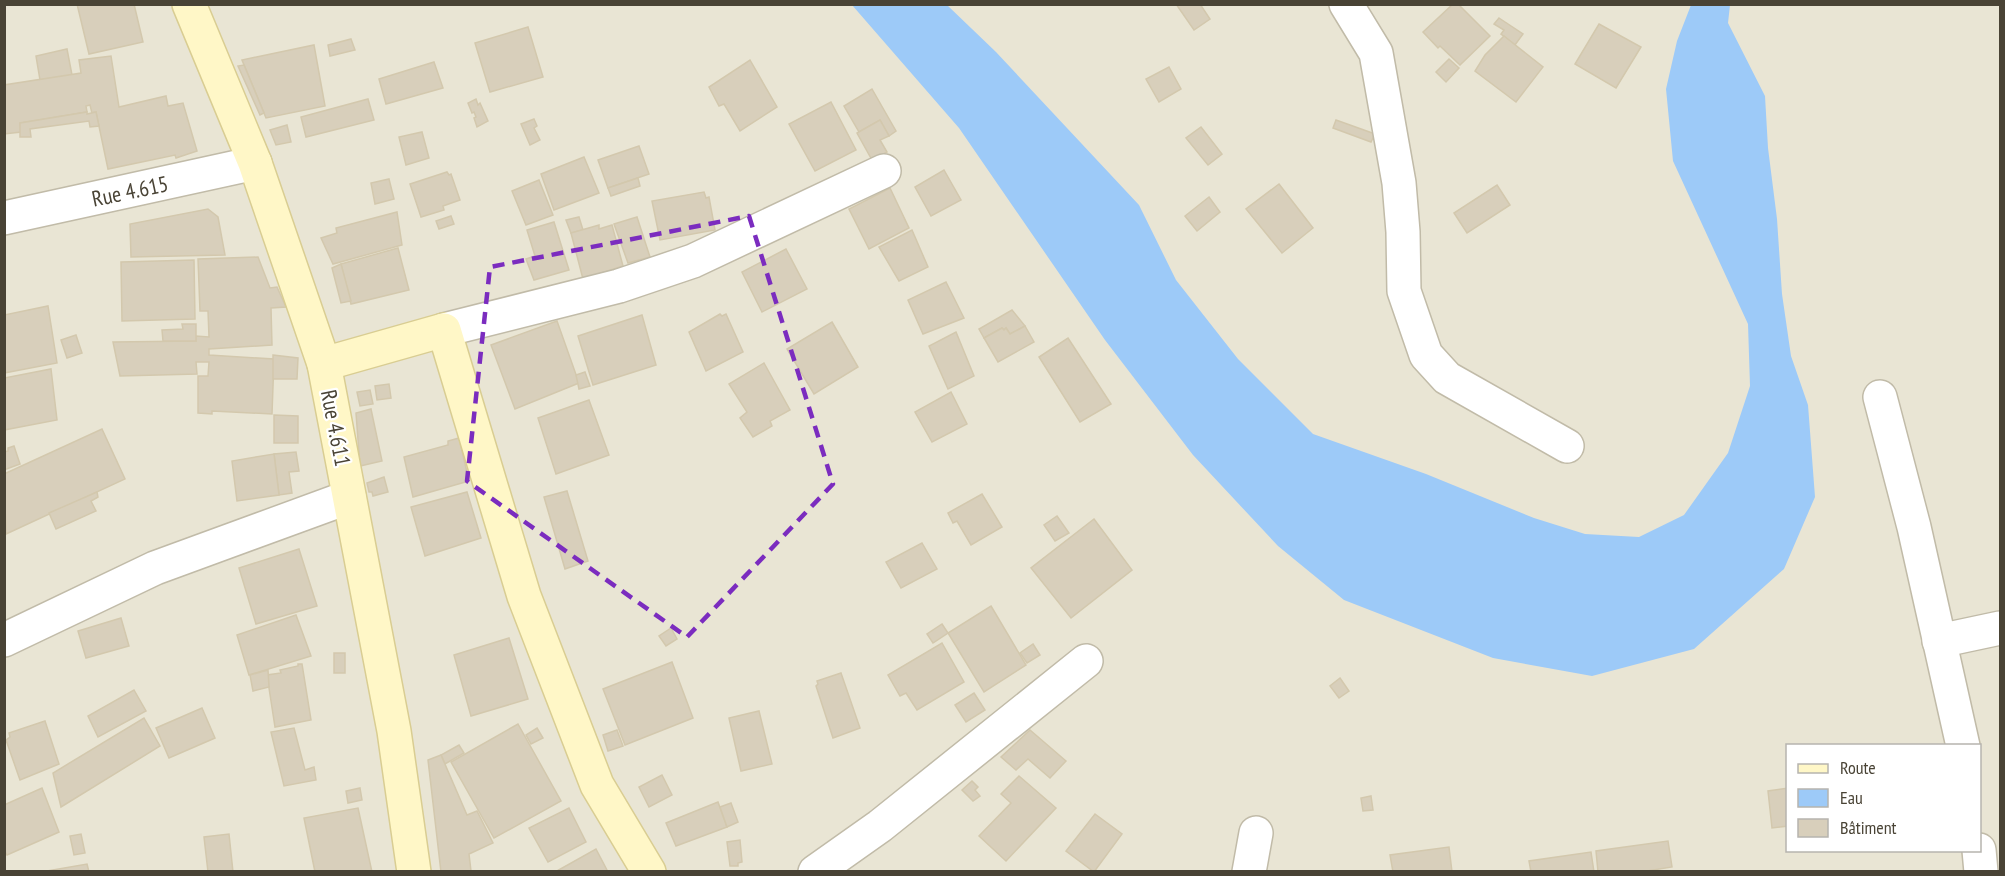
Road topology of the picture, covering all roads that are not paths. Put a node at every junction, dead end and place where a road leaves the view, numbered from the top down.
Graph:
1 (189, 4) edge
2 (1346, 4) edge
3 (255, 163) junction
4 (884, 171) dead end
5 (4, 218) edge
6 (444, 330) junction
7 (324, 364) junction
8 (1880, 397) dead end
9 (1567, 446) dead end
10 (349, 497) junction
11 (2001, 628) edge
12 (4, 640) edge
13 (1939, 640) junction
14 (1086, 662) dead end
15 (1963, 744) edge
16 (1256, 832) dead end
17 (1979, 852) edge
18 (414, 872) edge
19 (649, 872) edge
20 (815, 872) edge
21 (1249, 872) edge
22 (1981, 872) edge

1 - 3 street, Rue 4.611
2 - 9 street
3 - 5 street, Rue 4.615
3 - 7 street, Rue 4.611
4 - 6 street
6 - 7 street
6 - 19 street
7 - 10 street, Rue 4.611
8 - 13 street
10 - 12 street
10 - 18 street, Rue 4.611
11 - 13 street
13 - 15 street
14 - 20 street
16 - 21 street
17 - 22 street

